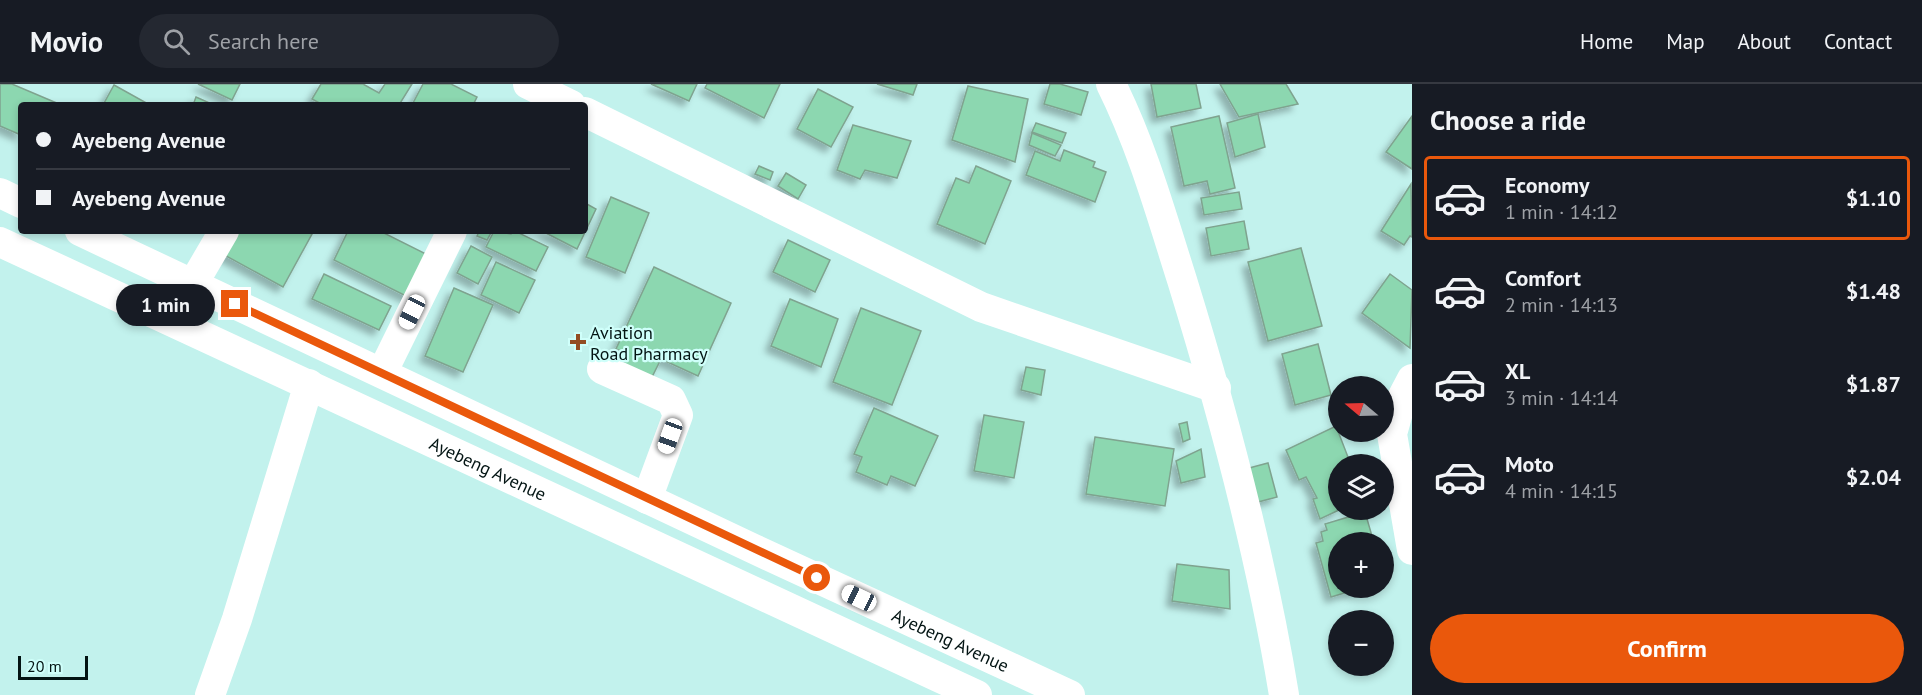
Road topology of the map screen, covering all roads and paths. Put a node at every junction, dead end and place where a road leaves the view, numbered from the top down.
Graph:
1 (526, 84) edge
2 (1111, 84) edge
3 (516, 102) edge
4 (565, 102) edge
5 (588, 113) edge
6 (0, 194) edge
7 (18, 202) edge
8 (86, 234) edge
9 (222, 234) edge
10 (451, 234) edge
11 (0, 242) edge
12 (193, 284) junction
13 (602, 369) dead end
14 (382, 373) junction
15 (1412, 379) edge
16 (309, 384) junction
17 (1216, 388) junction
18 (647, 499) junction
19 (1412, 550) edge
20 (210, 695) edge
21 (977, 695) edge
22 (1070, 695) edge
23 (1284, 695) edge

1 - 3 street
1 - 4 street
2 - 17 street
5 - 17 street
6 - 7 street
8 - 12 street, Ayebeng Avenue
9 - 12 street
10 - 14 street
11 - 16 street, Ayebeng Avenue
12 - 14 street, Ayebeng Avenue
13 - 18 street
14 - 18 street, Ayebeng Avenue
15 - 19 street
16 - 20 street
16 - 21 street, Ayebeng Avenue
17 - 23 street
18 - 22 street, Ayebeng Avenue

